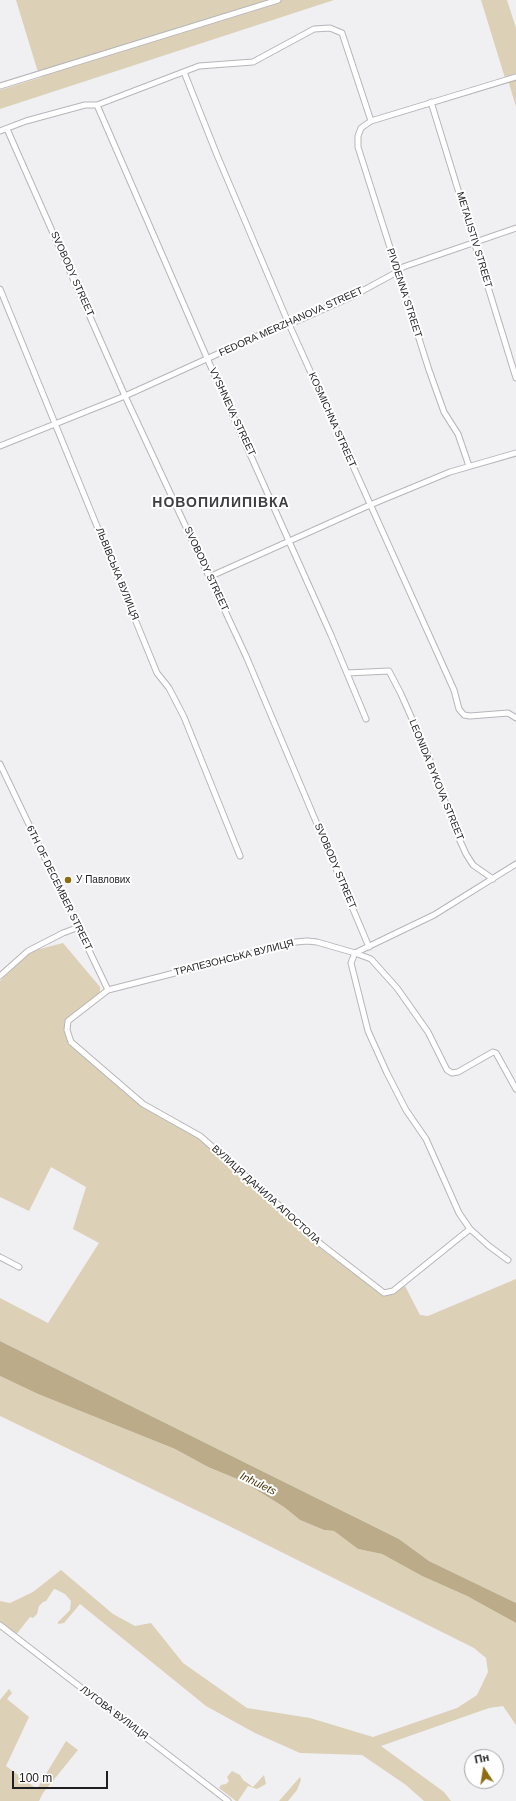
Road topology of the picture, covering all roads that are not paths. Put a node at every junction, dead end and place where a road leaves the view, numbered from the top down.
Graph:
1 (278, 0) edge
2 (184, 72) junction
3 (516, 77) edge
4 (0, 86) edge
5 (431, 102) junction
6 (97, 105) junction
7 (371, 121) junction
8 (7, 128) junction
9 (0, 131) edge
10 (516, 228) edge
11 (474, 242) junction
12 (397, 272) junction
13 (0, 288) edge
14 (288, 322) junction
15 (207, 358) junction
16 (516, 378) edge
17 (125, 396) junction
18 (55, 423) junction
19 (0, 446) edge
20 (516, 453) edge
21 (469, 466) junction
22 (370, 505) junction
23 (288, 541) junction
24 (209, 576) junction
25 (347, 673) junction
26 (508, 713) junction
27 (516, 713) edge
28 (516, 718) edge
29 (366, 720) dead end
30 (0, 764) edge
31 (240, 856) dead end
32 (516, 864) edge
33 (493, 879) junction
34 (79, 928) junction
35 (369, 947) junction
36 (356, 953) junction
37 (0, 976) edge
38 (108, 990) junction
39 (67, 1030) joint
40 (516, 1089) edge
41 (470, 1229) junction
42 (0, 1257) edge
43 (508, 1260) dead end
44 (19, 1267) dead end
45 (0, 1625) edge
46 (228, 1801) edge

1 - 4 street
2 - 6 street
2 - 7 street
2 - 14 street, KOSMICHNA STREET
3 - 5 street
5 - 7 street
5 - 11 street, METALISTIV STREET
6 - 8 street
6 - 15 street, VYSHNEVA STREET
7 - 12 street, PIVDENNA STREET
8 - 9 street
8 - 17 street, SVOBODY STREET
10 - 11 street, FEDORA MERZHANOVA STREET
11 - 12 street, FEDORA MERZHANOVA STREET
11 - 16 street, METALISTIV STREET
12 - 14 street, FEDORA MERZHANOVA STREET
12 - 21 street, PIVDENNA STREET
13 - 18 street, ЛЬВІВСЬКА ВУЛИЦЯ
14 - 15 street, FEDORA MERZHANOVA STREET
14 - 22 street, KOSMICHNA STREET
15 - 17 street, FEDORA MERZHANOVA STREET
15 - 23 street, VYSHNEVA STREET
17 - 18 street, FEDORA MERZHANOVA STREET
17 - 24 street, SVOBODY STREET
18 - 19 street, FEDORA MERZHANOVA STREET
18 - 31 street, ЛЬВІВСЬКА ВУЛИЦЯ
20 - 21 street
21 - 22 street
22 - 23 street
22 - 26 street, KOSMICHNA STREET
23 - 24 street
23 - 25 street, VYSHNEVA STREET
24 - 35 street, SVOBODY STREET
25 - 29 street, VYSHNEVA STREET
25 - 33 street, LEONIDA BYKOVA STREET
26 - 27 street, KOSMICHNA STREET
26 - 28 street
30 - 34 street, 6TH OF DECEMBER STREET
32 - 33 street
33 - 35 street
34 - 37 street
34 - 38 street, 6TH OF DECEMBER STREET
35 - 36 street
36 - 38 street, ТРАПЕЗОНСЬКА ВУЛИЦЯ
36 - 40 street, ТРАПЕЗОНСЬКА ВУЛИЦЯ
36 - 41 street
38 - 39 street, ТРАПЕЗОНСЬКА ВУЛИЦЯ
39 - 41 street, ВУЛИЦЯ ДАНИЛА АПОСТОЛА
41 - 43 street
42 - 44 street
45 - 46 street, ЛУГОВА ВУЛИЦЯ

